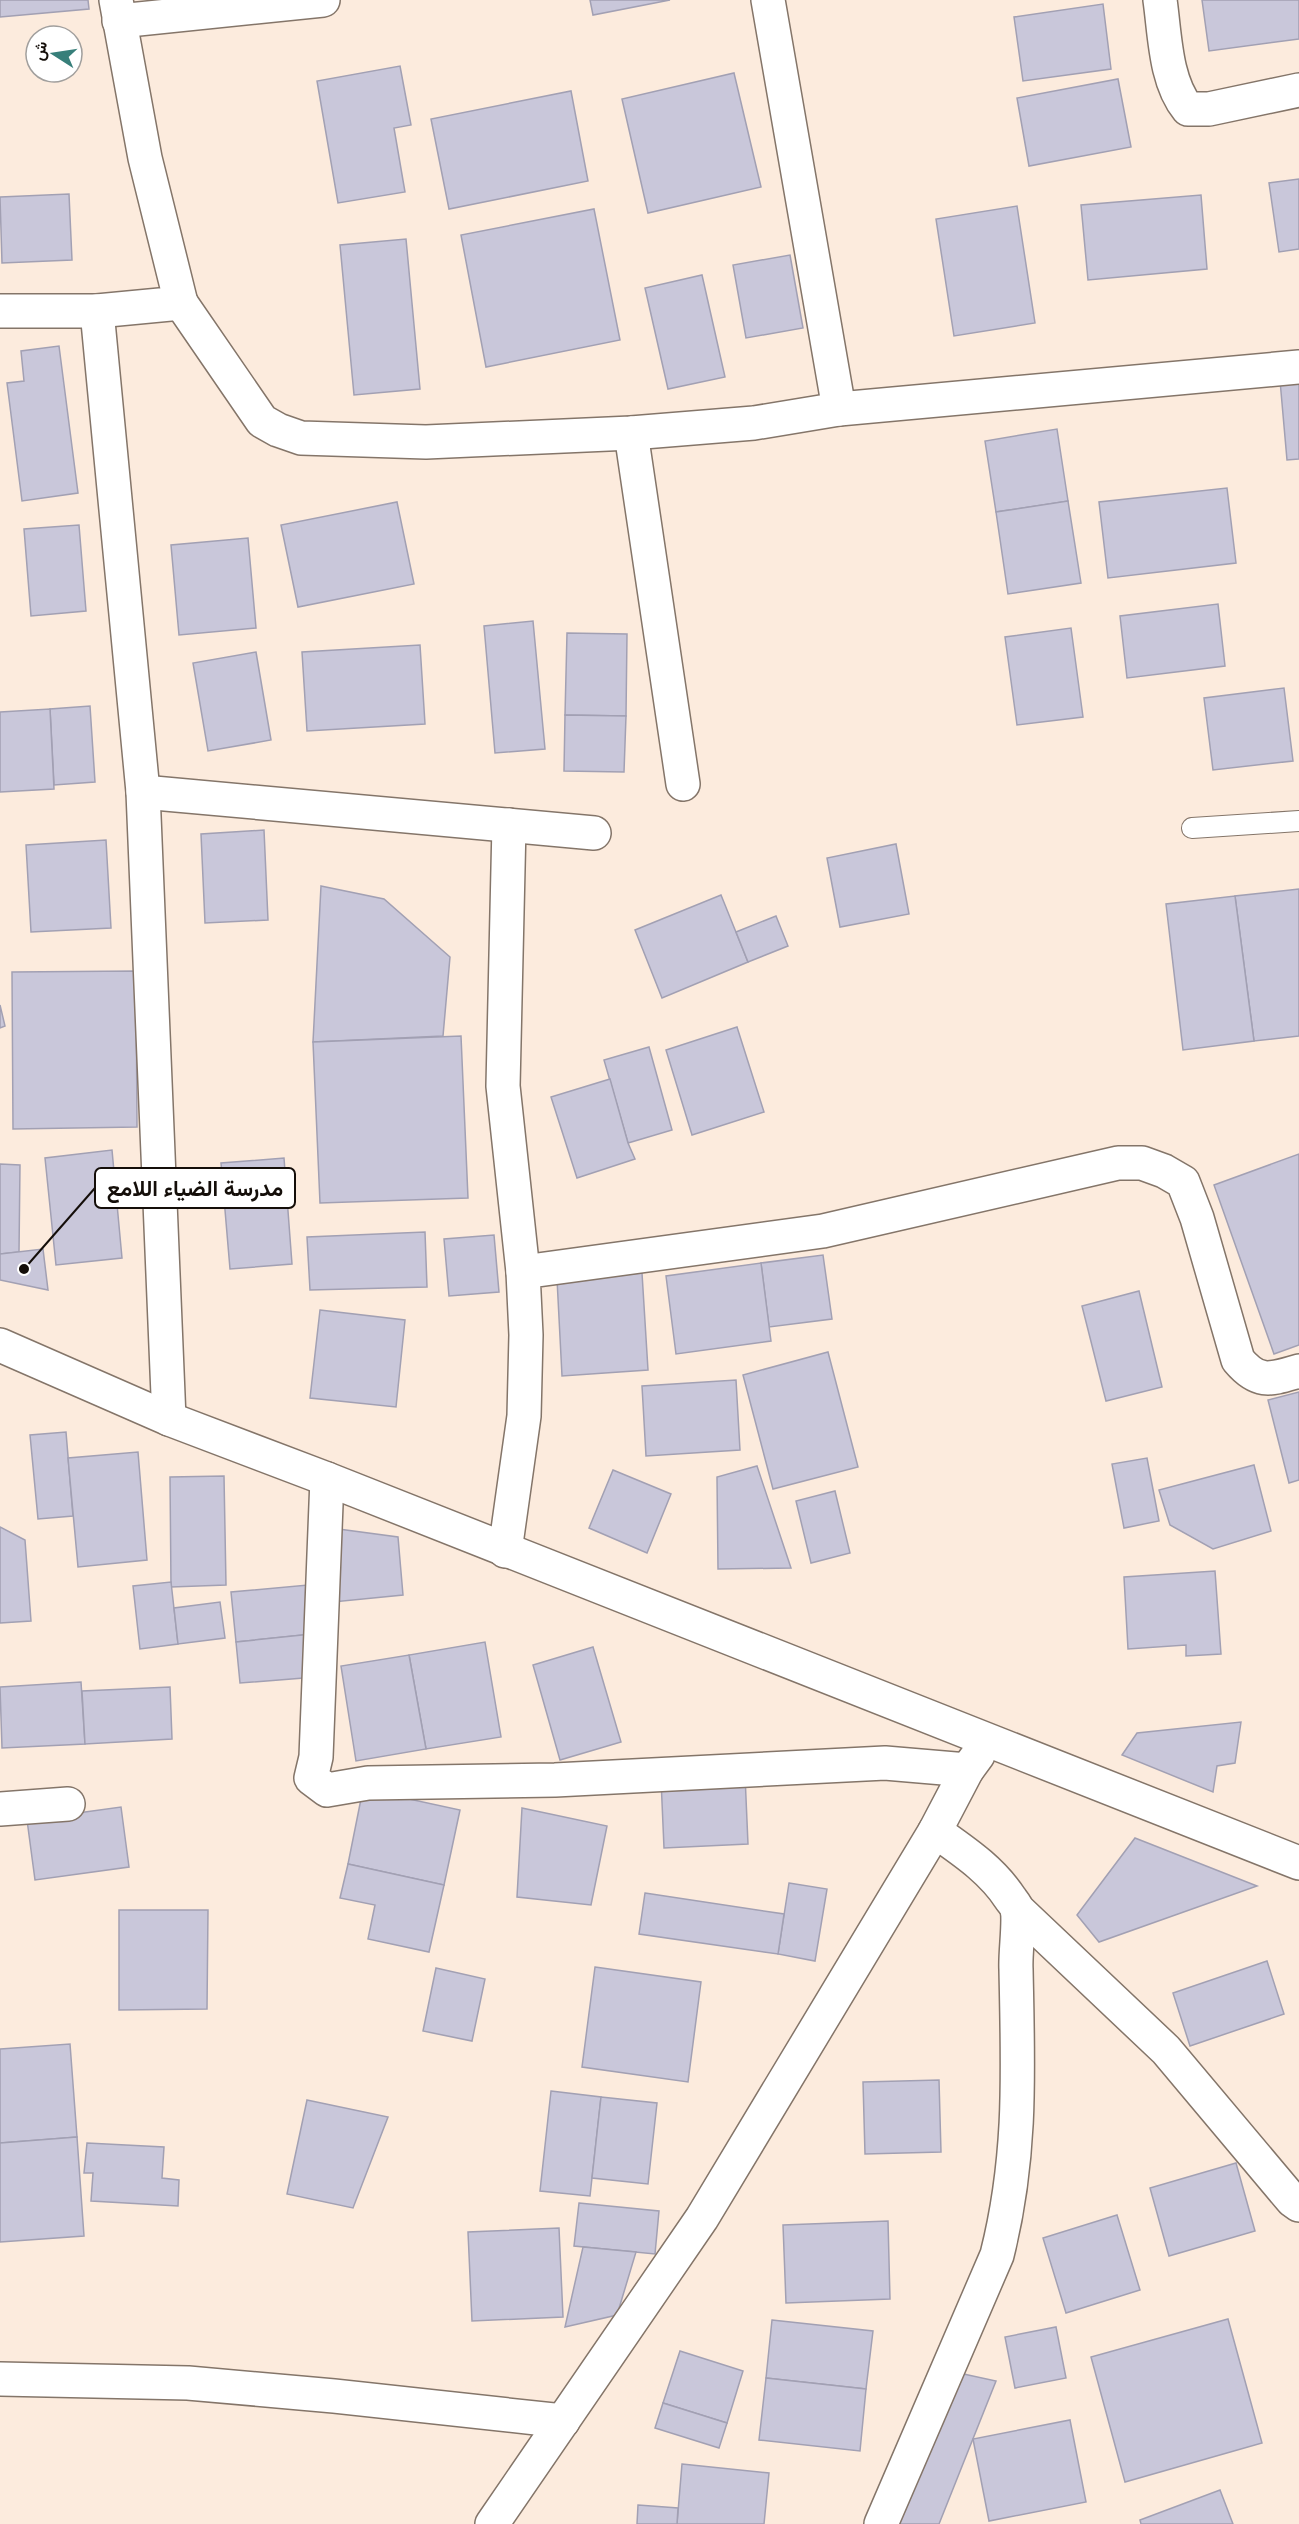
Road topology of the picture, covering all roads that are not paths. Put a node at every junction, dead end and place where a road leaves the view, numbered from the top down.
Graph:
1 (323, 0) edge
2 (768, 0) edge
3 (1160, 0) edge
4 (118, 10) edge
5 (1299, 90) edge
6 (182, 303) junction
7 (0, 311) edge
8 (97, 311) junction
9 (1299, 367) edge
10 (839, 409) junction
11 (631, 433) junction
12 (683, 784) dead end
13 (143, 792) junction
14 (1299, 821) edge
15 (509, 825) junction
16 (1192, 828) dead end
17 (594, 833) dead end
18 (523, 1272) junction
19 (0, 1345) edge
20 (1299, 1371) edge
21 (169, 1419) junction
22 (327, 1479) junction
23 (505, 1551) junction
24 (989, 1741) junction
25 (967, 1770) junction
26 (68, 1804) dead end
27 (0, 1809) edge
28 (935, 1831) junction
29 (1299, 1863) edge
30 (1017, 1909) junction
31 (1299, 2205) edge
32 (0, 2379) edge
33 (563, 2421) junction
34 (492, 2524) edge
35 (881, 2524) edge

1 - 4 street
2 - 10 street
3 - 5 street
4 - 6 street
6 - 8 street
6 - 11 street
7 - 8 street
8 - 13 street
9 - 10 street
10 - 11 street
11 - 12 street
13 - 15 street
13 - 21 street
14 - 16 lane
15 - 17 street
15 - 18 street
18 - 20 street
18 - 23 street
19 - 21 street
21 - 22 street
22 - 23 street
22 - 25 street
23 - 24 street
24 - 25 street
24 - 29 street
25 - 28 street
26 - 27 street
28 - 30 street
28 - 33 street
30 - 31 street
30 - 35 street
32 - 33 street
33 - 34 street

